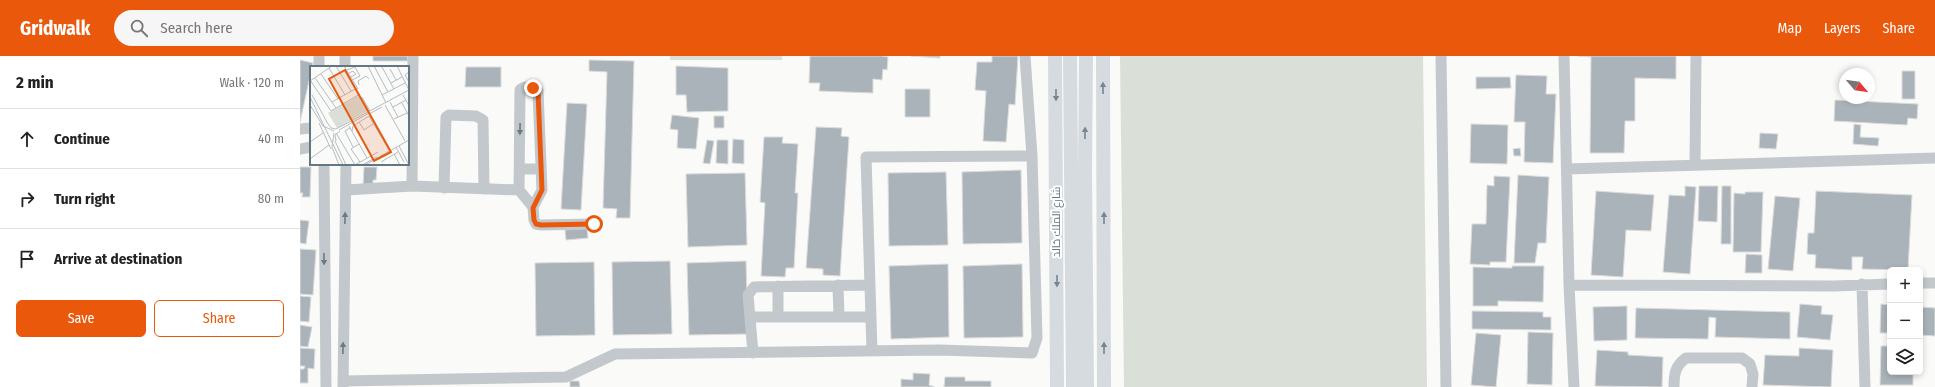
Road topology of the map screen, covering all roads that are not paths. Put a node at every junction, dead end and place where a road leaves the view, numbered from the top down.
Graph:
1 (414, 56) edge
2 (1026, 56) edge
3 (1055, 56) edge
4 (1070, 56) edge
5 (1086, 56) edge
6 (1103, 56) edge
7 (1441, 56) edge
8 (1564, 56) edge
9 (1696, 56) edge
10 (310, 128) edge
11 (300, 129) edge
12 (310, 146) edge
13 (300, 149) edge
14 (1032, 156) junction
15 (1935, 158) edge
16 (324, 165) edge
17 (346, 165) edge
18 (1695, 165) junction
19 (519, 169) junction
20 (541, 169) junction
21 (1567, 169) junction
22 (1078, 171) junction
23 (412, 186) junction
24 (444, 188) junction
25 (484, 189) junction
26 (346, 190) junction
27 (519, 190) junction
28 (533, 208) junction
29 (594, 224) dead end
30 (1923, 283) edge
31 (1935, 283) edge
32 (870, 284) junction
33 (1862, 284) junction
34 (1887, 284) edge
35 (838, 285) junction
36 (1569, 285) junction
37 (778, 286) junction
38 (750, 317) junction
39 (778, 317) junction
40 (839, 317) junction
41 (871, 317) junction
42 (872, 351) junction
43 (753, 353) junction
44 (343, 384) edge
45 (326, 387) edge
46 (1058, 387) edge
47 (1073, 387) edge
48 (1087, 387) edge
49 (1104, 387) edge
50 (1446, 387) edge
51 (1574, 387) edge
52 (1674, 387) edge
53 (1752, 387) edge
54 (1865, 387) edge

1 - 23 street
2 - 14 street
3 -> 46 main road, شارع الملك خالد
4 - 22 main road
22 -> 5 main road
49 -> 6 main road
7 - 50 street
8 - 21 street
9 - 18 street
10 - 11 street
12 - 13 street
14 - 32 street
14 - 42 street
15 - 18 street
16 -> 45 street
17 - 26 street
18 - 21 street
19 - 20 street
20 -> 19 street
19 - 27 street
20 - 28 street
21 - 36 street
22 - 47 main road
22 - 48 main road
23 - 24 street
23 - 26 street
24 - 25 street
24 - 25 street
25 - 27 street
44 -> 26 street
27 - 28 street
28 - 29 street
30 - 31 street
32 - 35 street
32 - 41 street
33 - 34 street
33 - 36 street
33 - 54 street
35 - 37 street
35 - 40 street
36 - 51 street
37 - 38 street
37 - 39 street
38 - 39 street
38 - 43 street
39 - 40 street
40 - 41 street
41 - 42 street
42 - 43 street
43 - 44 street
52 - 53 street

